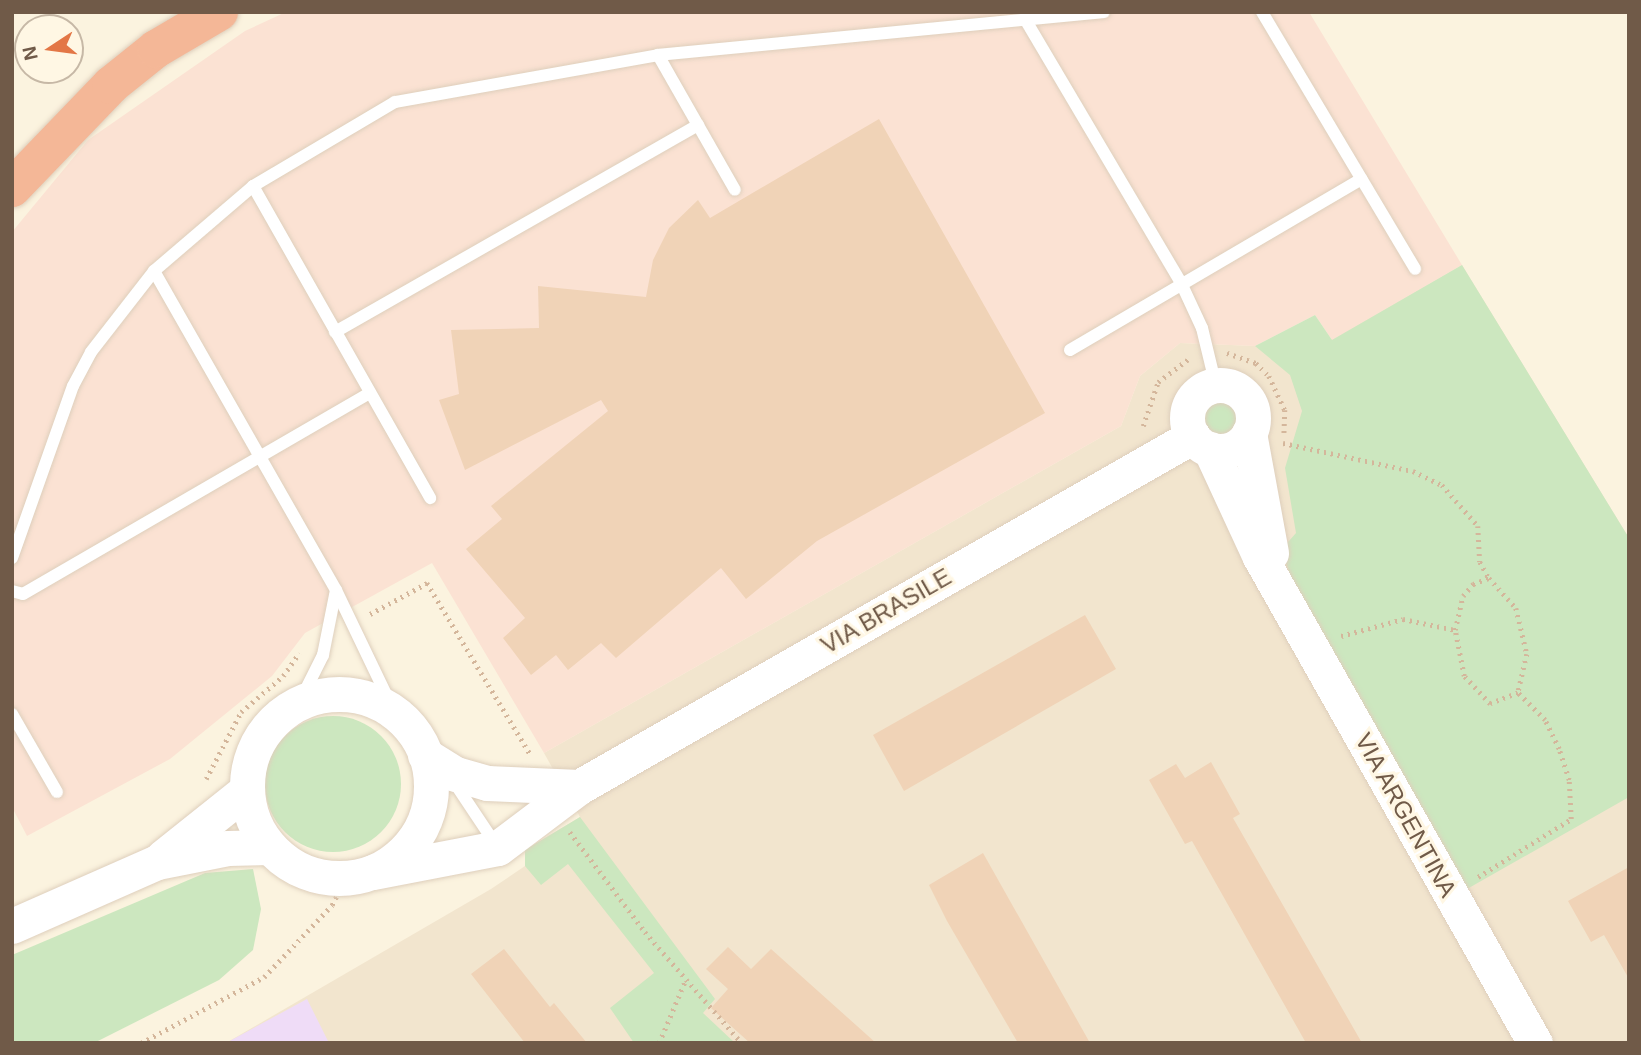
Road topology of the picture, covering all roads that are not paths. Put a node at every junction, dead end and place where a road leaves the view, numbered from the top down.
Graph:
1 (219, 12) edge
2 (1104, 12) edge
3 (1262, 12) edge
4 (1025, 19) junction
5 (658, 55) junction
6 (698, 125) junction
7 (1362, 179) junction
8 (253, 187) junction
9 (12, 188) edge
10 (735, 190) dead end
11 (1415, 269) dead end
12 (154, 271) junction
13 (1182, 285) junction
14 (335, 332) junction
15 (1070, 350) dead end
16 (1216, 386) junction
17 (370, 393) junction
18 (1265, 438) junction
19 (1201, 443) junction
20 (260, 457) junction
21 (430, 498) dead end
22 (12, 558) edge
23 (1278, 587) junction
24 (336, 590) junction
25 (12, 591) edge
26 (299, 703) junction
27 (394, 713) junction
28 (12, 714) edge
29 (434, 761) junction
30 (247, 790) junction
31 (57, 792) dead end
32 (567, 797) junction
33 (269, 847) junction
34 (498, 848) junction
35 (157, 862) junction
36 (358, 875) junction
37 (12, 926) edge
38 (1535, 1043) edge

1 - 9 highway
2 - 4 lane
3 - 7 lane
4 - 5 lane
4 - 13 lane
5 - 6 lane
5 - 8 lane
6 - 10 lane
6 - 14 lane
7 - 11 lane
7 - 13 lane
8 - 12 lane
8 - 14 lane
12 - 20 lane
12 - 22 lane
13 - 15 lane
13 - 16 lane
14 - 17 lane
16 - 18 street
16 - 19 street
17 - 20 lane
17 - 21 lane
18 - 19 street
18 - 23 street, VIA ARGENTINA
19 - 23 street, VIA ARGENTINA
19 - 32 street, VIA BRASILE
20 - 24 lane
20 - 25 lane
23 - 38 street, VIA ARGENTINA
24 - 26 lane
24 - 27 lane
26 - 27 street
26 - 30 street
27 - 29 street
28 - 31 lane
29 - 32 street
29 - 34 lane
29 - 36 street
30 - 33 street
30 - 35 street
32 - 34 street, VIA BRASILE
33 - 35 street
33 - 36 street
34 - 36 street, VIA BRASILE
35 - 37 street

